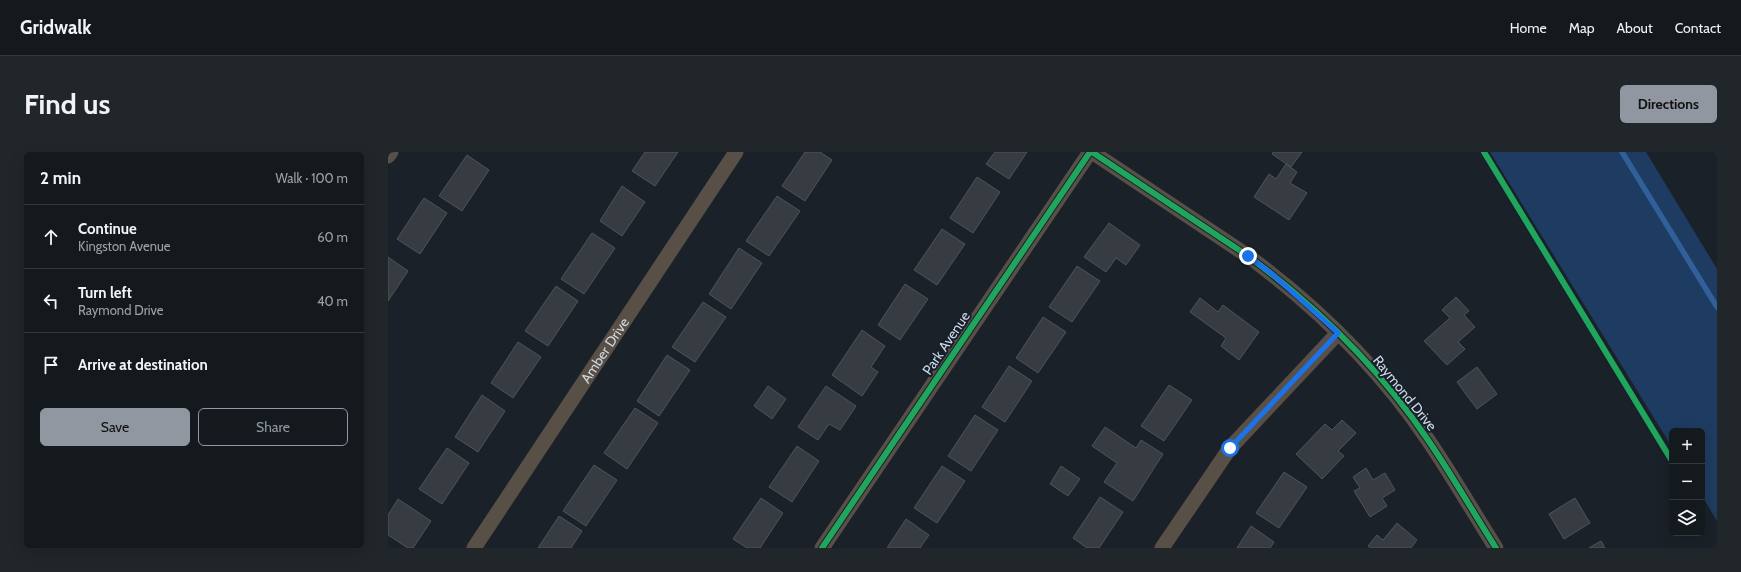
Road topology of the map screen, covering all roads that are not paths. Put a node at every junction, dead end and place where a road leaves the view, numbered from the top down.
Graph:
1 (390, 152) edge
2 (736, 152) edge
3 (1091, 152) edge
4 (388, 156) edge
5 (1338, 333) junction
6 (474, 548) edge
7 (822, 548) edge
8 (1162, 548) edge
9 (1496, 548) edge

1 - 4 street
2 - 6 street, Amber Drive
3 - 5 street, Raymond Drive
3 - 7 street, Park Avenue
5 - 8 street
5 - 9 street, Raymond Drive

